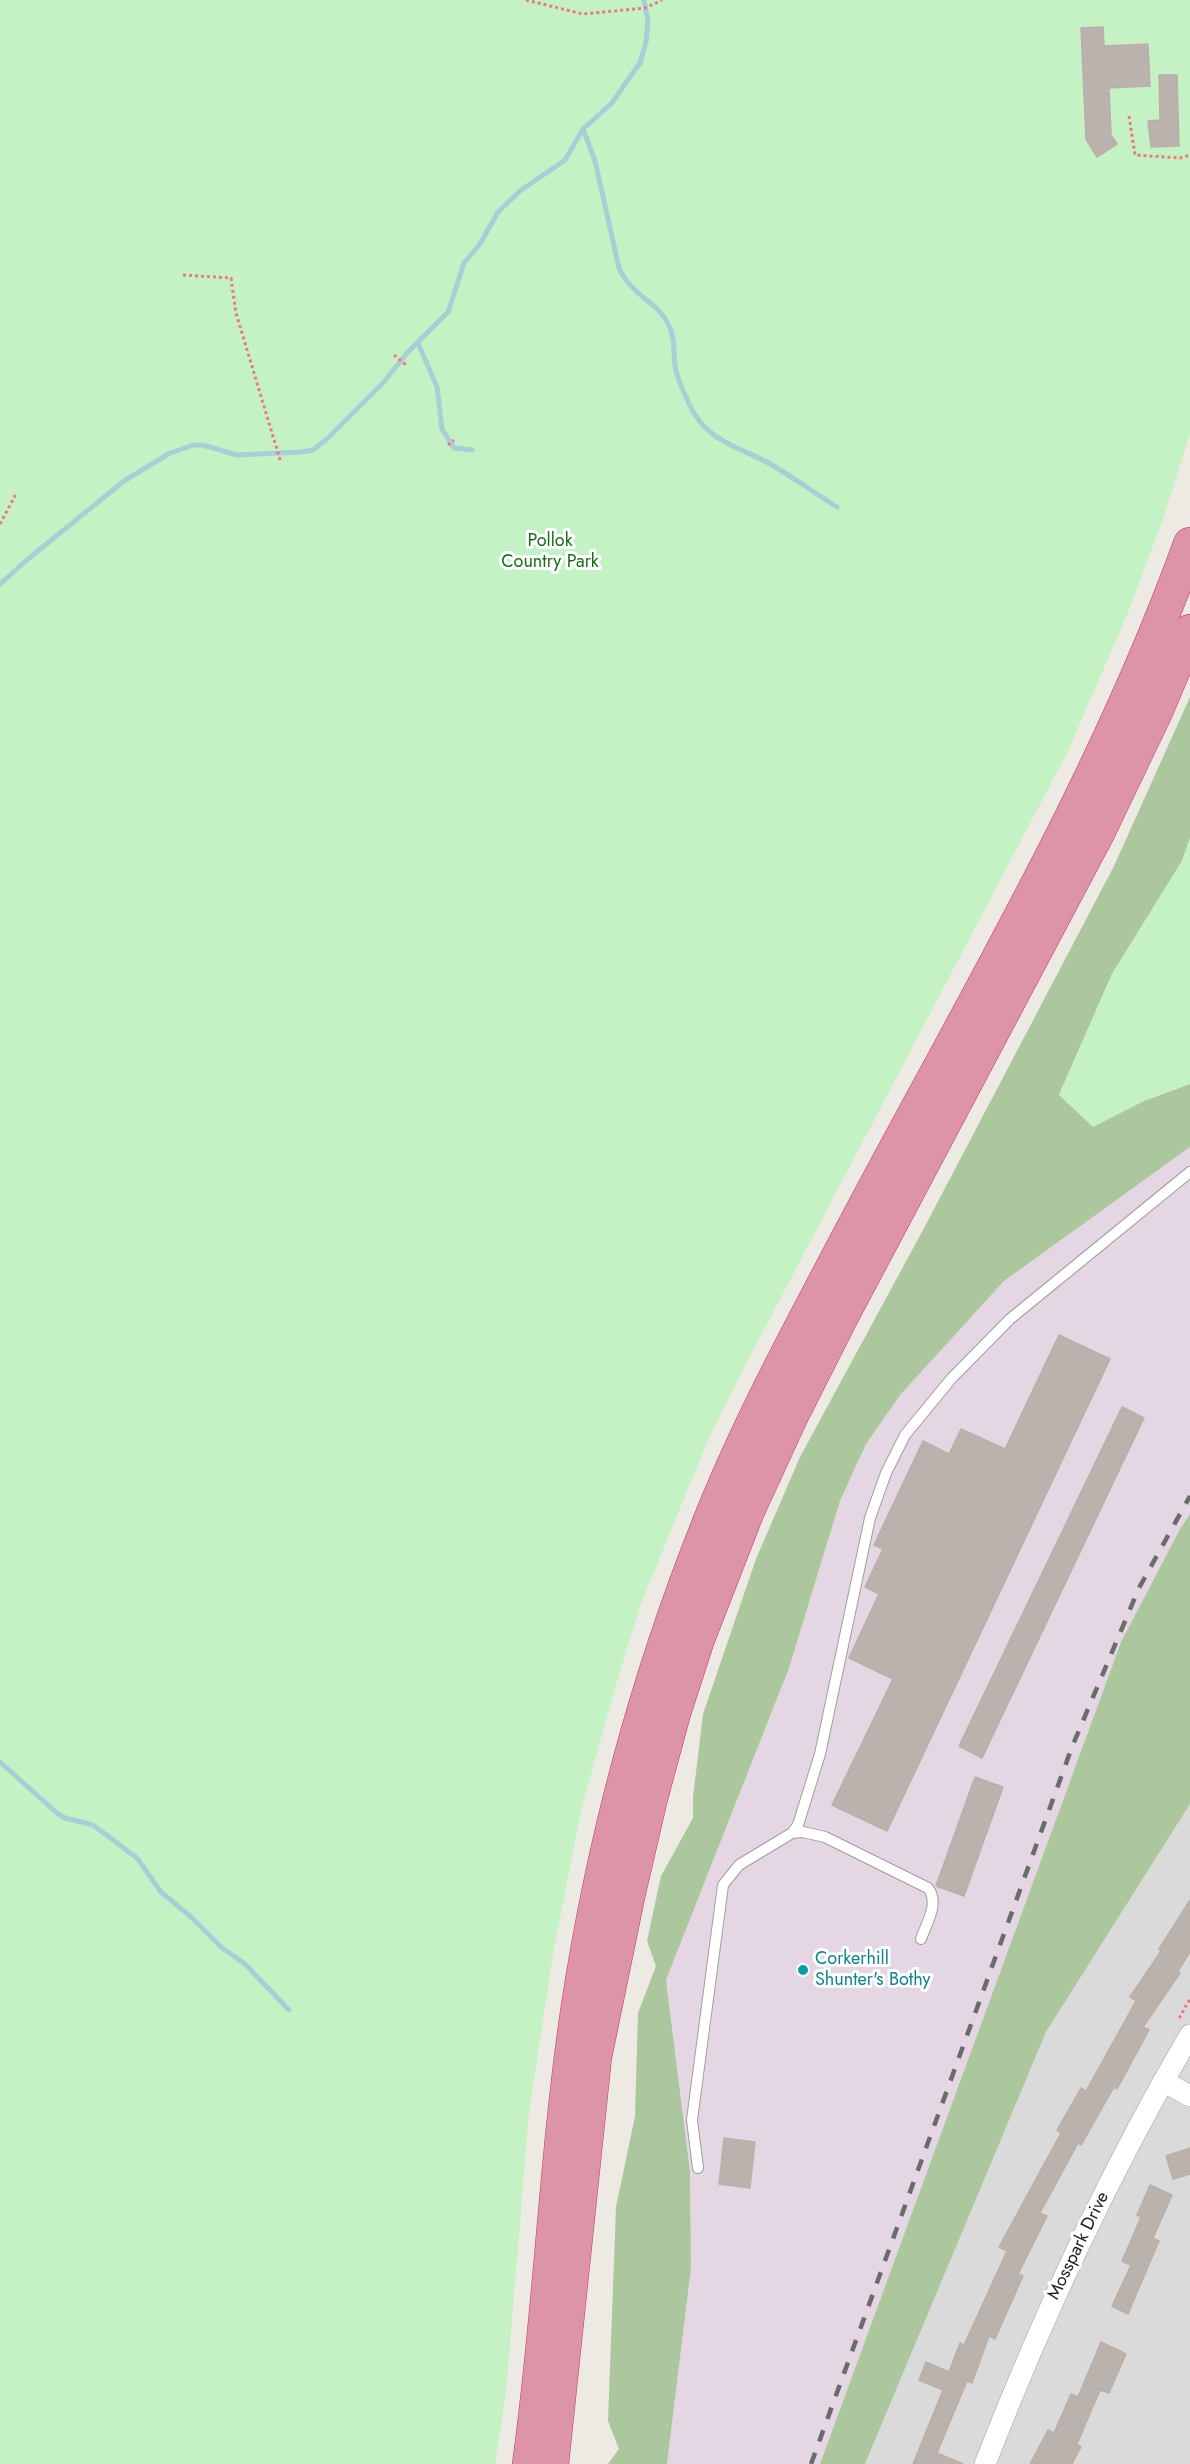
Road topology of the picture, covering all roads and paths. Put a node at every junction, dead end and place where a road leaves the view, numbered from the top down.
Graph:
1 (526, 0) edge
2 (662, 0) edge
3 (1130, 116) dead end
4 (1190, 155) edge
5 (183, 275) dead end
6 (394, 355) dead end
7 (406, 365) dead end
8 (454, 440) dead end
9 (448, 445) dead end
10 (281, 463) dead end
11 (16, 494) dead end
12 (0, 524) edge
13 (1190, 544) edge
14 (1190, 631) edge
15 (1190, 1172) edge
16 (792, 1833) junction
17 (921, 1939) dead end
18 (1190, 2036) edge
19 (1163, 2080) junction
20 (1190, 2096) edge
21 (698, 2168) dead end
22 (529, 2464) edge
23 (552, 2464) edge
24 (985, 2464) edge

1 - 2 path
3 - 4 path
5 - 10 path
6 - 7 path
8 - 9 path
11 - 12 path
13 - 22 highway
14 - 23 highway
15 - 16 lane
16 - 17 lane
16 - 21 lane
18 - 19 street, Mosspark Drive
19 - 20 street
19 - 24 street, Mosspark Drive

